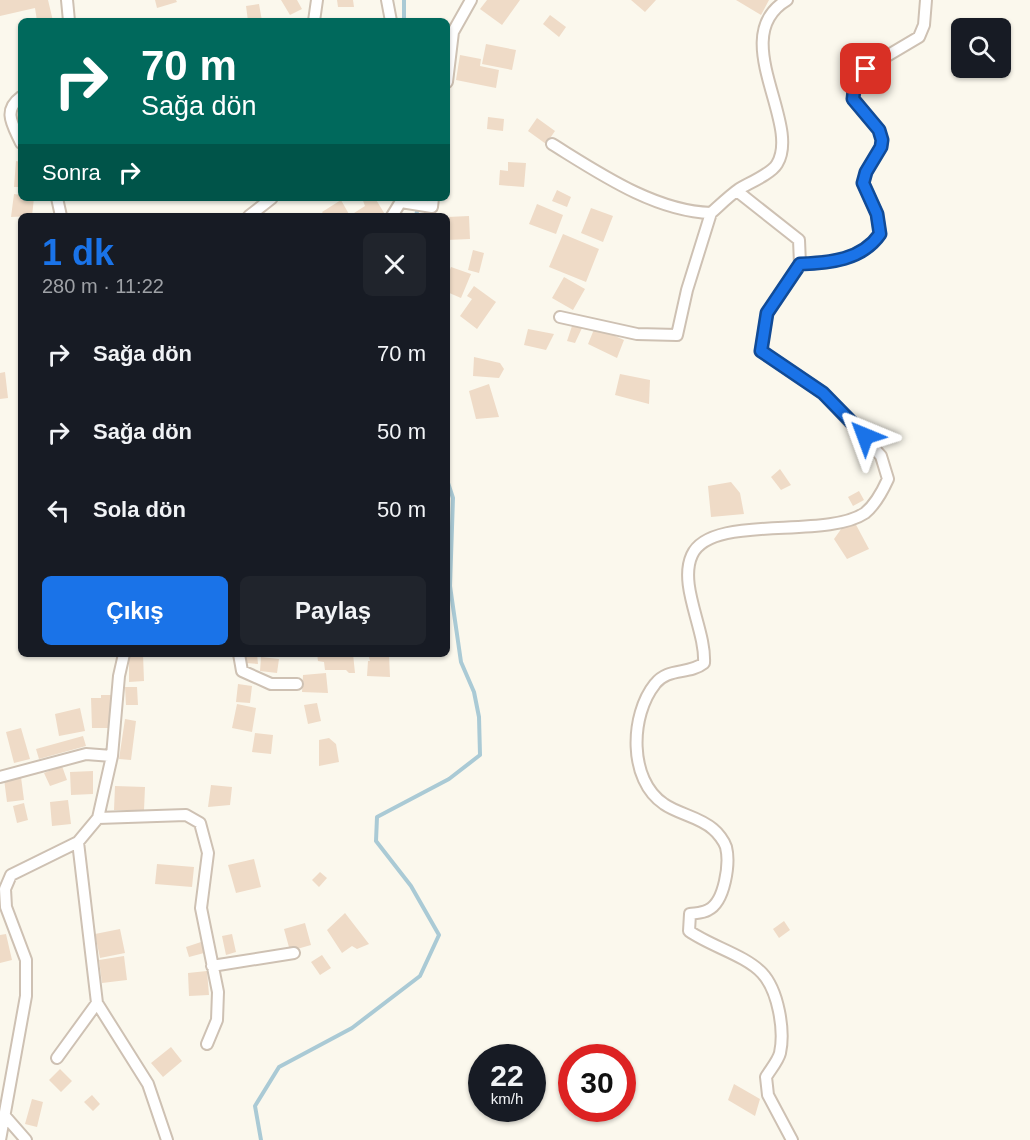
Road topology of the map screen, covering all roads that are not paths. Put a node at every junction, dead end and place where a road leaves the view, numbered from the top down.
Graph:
1 (68, 0) edge
2 (317, 0) edge
3 (387, 0) edge
4 (471, 0) edge
5 (787, 0) edge
6 (926, 0) edge
7 (69, 18) edge
8 (314, 18) edge
9 (390, 18) edge
10 (450, 57) edge
11 (18, 99) edge
12 (18, 137) edge
13 (552, 144) dead end
14 (737, 191) junction
15 (268, 201) edge
16 (412, 201) edge
17 (432, 203) edge
18 (253, 213) edge
19 (711, 213) junction
20 (800, 264) junction
21 (560, 317) dead end
22 (123, 657) edge
23 (240, 657) edge
24 (297, 684) dead end
25 (112, 756) junction
26 (0, 777) edge
27 (98, 818) junction
28 (78, 842) junction
29 (294, 953) dead end
30 (212, 966) junction
31 (97, 1003) junction
32 (207, 1044) dead end
33 (57, 1058) dead end
34 (5, 1116) junction
35 (0, 1140) edge
36 (26, 1140) edge
37 (167, 1140) edge
38 (792, 1140) edge

1 - 7 street
2 - 8 street
3 - 9 street
4 - 10 street
5 - 14 street
6 - 20 street
11 - 12 street
13 - 19 street
14 - 19 street
14 - 20 street
15 - 18 street
16 - 17 street
19 - 21 street
20 - 38 street
22 - 25 street
23 - 24 street
25 - 26 street
25 - 27 street
27 - 28 street
27 - 30 street
28 - 31 street
28 - 34 street
29 - 30 street
30 - 32 street
31 - 33 street
31 - 37 street
34 - 35 street
34 - 36 street

